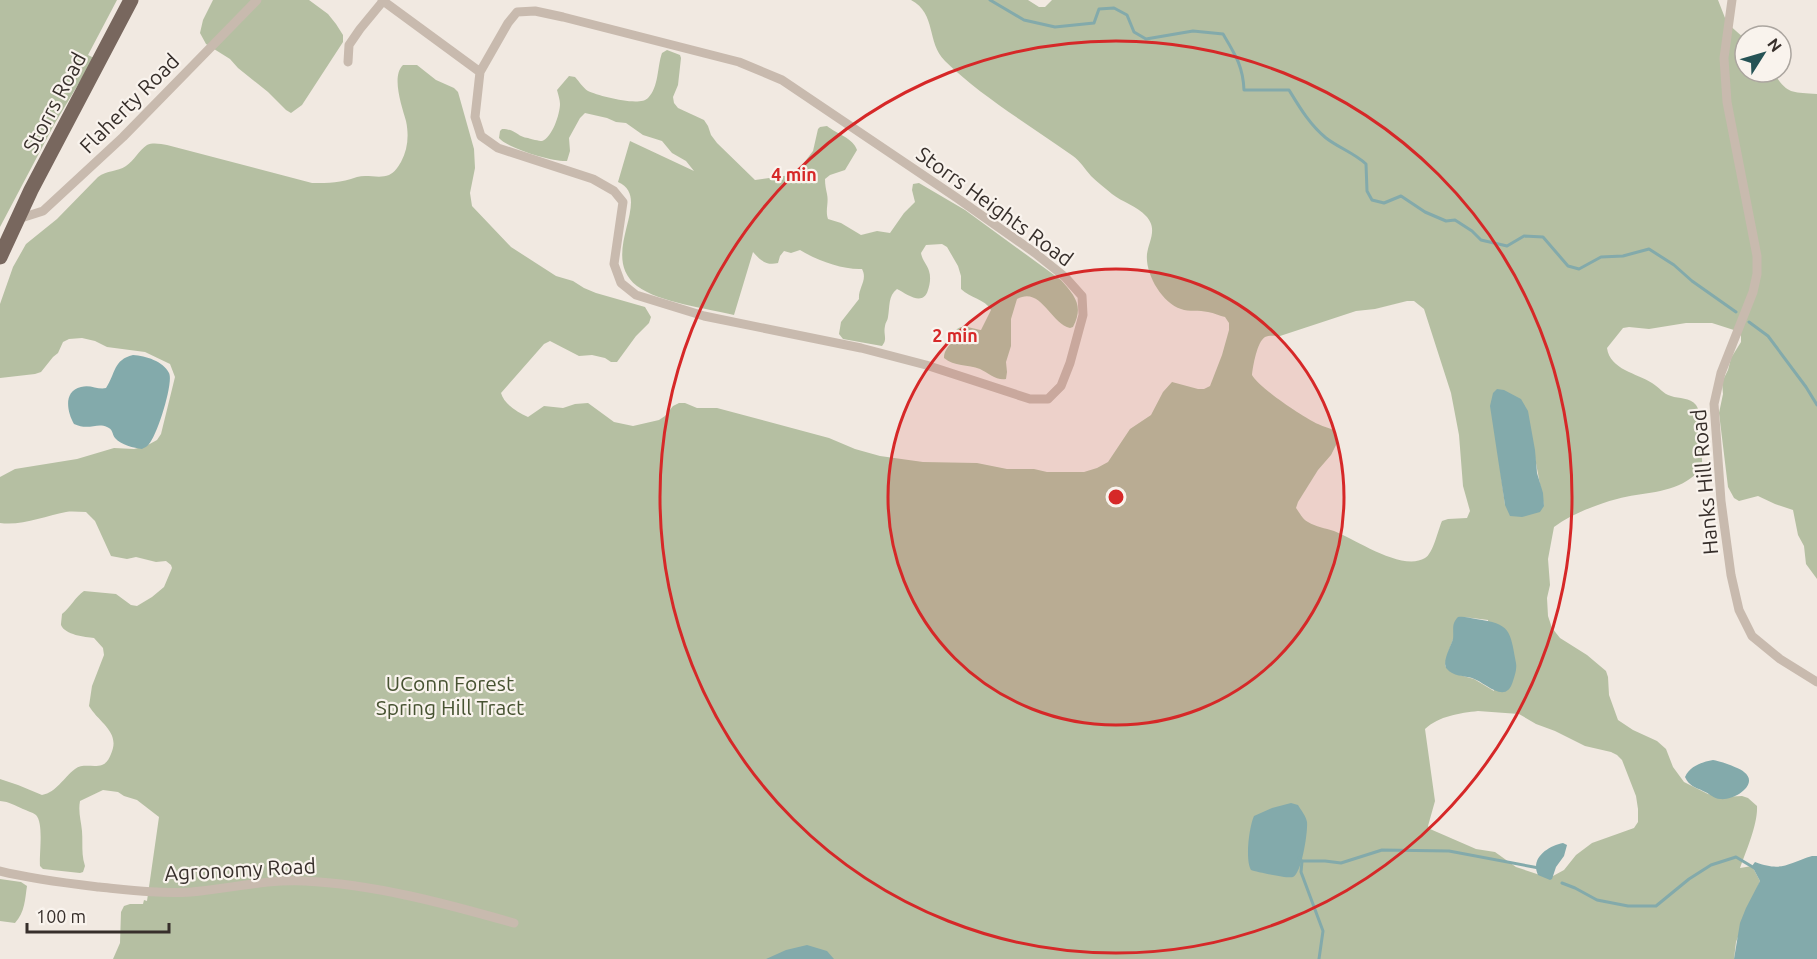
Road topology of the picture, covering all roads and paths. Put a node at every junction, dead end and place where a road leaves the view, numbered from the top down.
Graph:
1 (131, 0) edge
2 (257, 0) edge
3 (383, 0) edge
4 (1732, 0) edge
5 (348, 62) dead end
6 (480, 72) junction
7 (18, 219) junction
8 (0, 257) edge
9 (1817, 682) edge
10 (0, 871) edge
11 (514, 924) dead end

1 - 7 main road, Storrs Road
2 - 7 street, Flaherty Road
3 - 5 street
3 - 6 street
4 - 9 street, Hanks Hill Road
6 - 6 street, Storrs Heights Road
7 - 8 main road, Storrs Road
10 - 11 street, Agronomy Road

